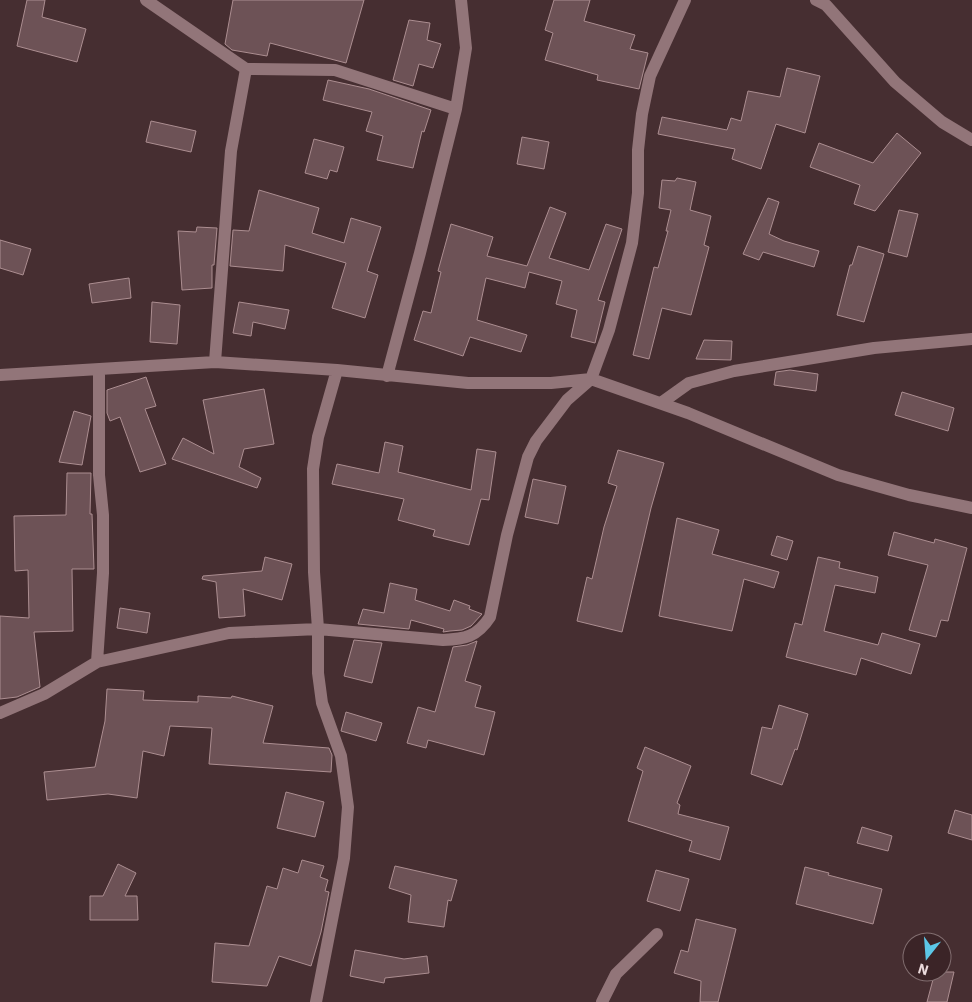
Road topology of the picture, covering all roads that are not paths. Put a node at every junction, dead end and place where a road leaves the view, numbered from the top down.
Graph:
1 (146, 0) edge
2 (461, 0) edge
3 (685, 0) edge
4 (825, 2) edge
5 (246, 69) junction
6 (456, 109) junction
7 (972, 140) edge
8 (972, 340) edge
9 (215, 362) junction
10 (100, 370) junction
11 (337, 370) junction
12 (0, 375) edge
13 (387, 376) junction
14 (591, 379) junction
15 (661, 403) junction
16 (972, 508) edge
17 (318, 629) junction
18 (97, 662) junction
19 (0, 713) edge
20 (657, 934) dead end
21 (316, 1002) edge
22 (602, 1002) edge

1 - 5 street
2 - 6 street
3 - 14 street
4 - 7 street
5 - 6 street
5 - 9 street
6 - 13 street
8 - 15 street
9 - 10 street
9 - 11 street
10 - 12 street
10 - 18 street
11 - 13 street
11 - 17 street
13 - 14 street
14 - 15 street
14 - 17 street
15 - 16 street
17 - 18 street
17 - 21 street
18 - 19 street
20 - 22 street

